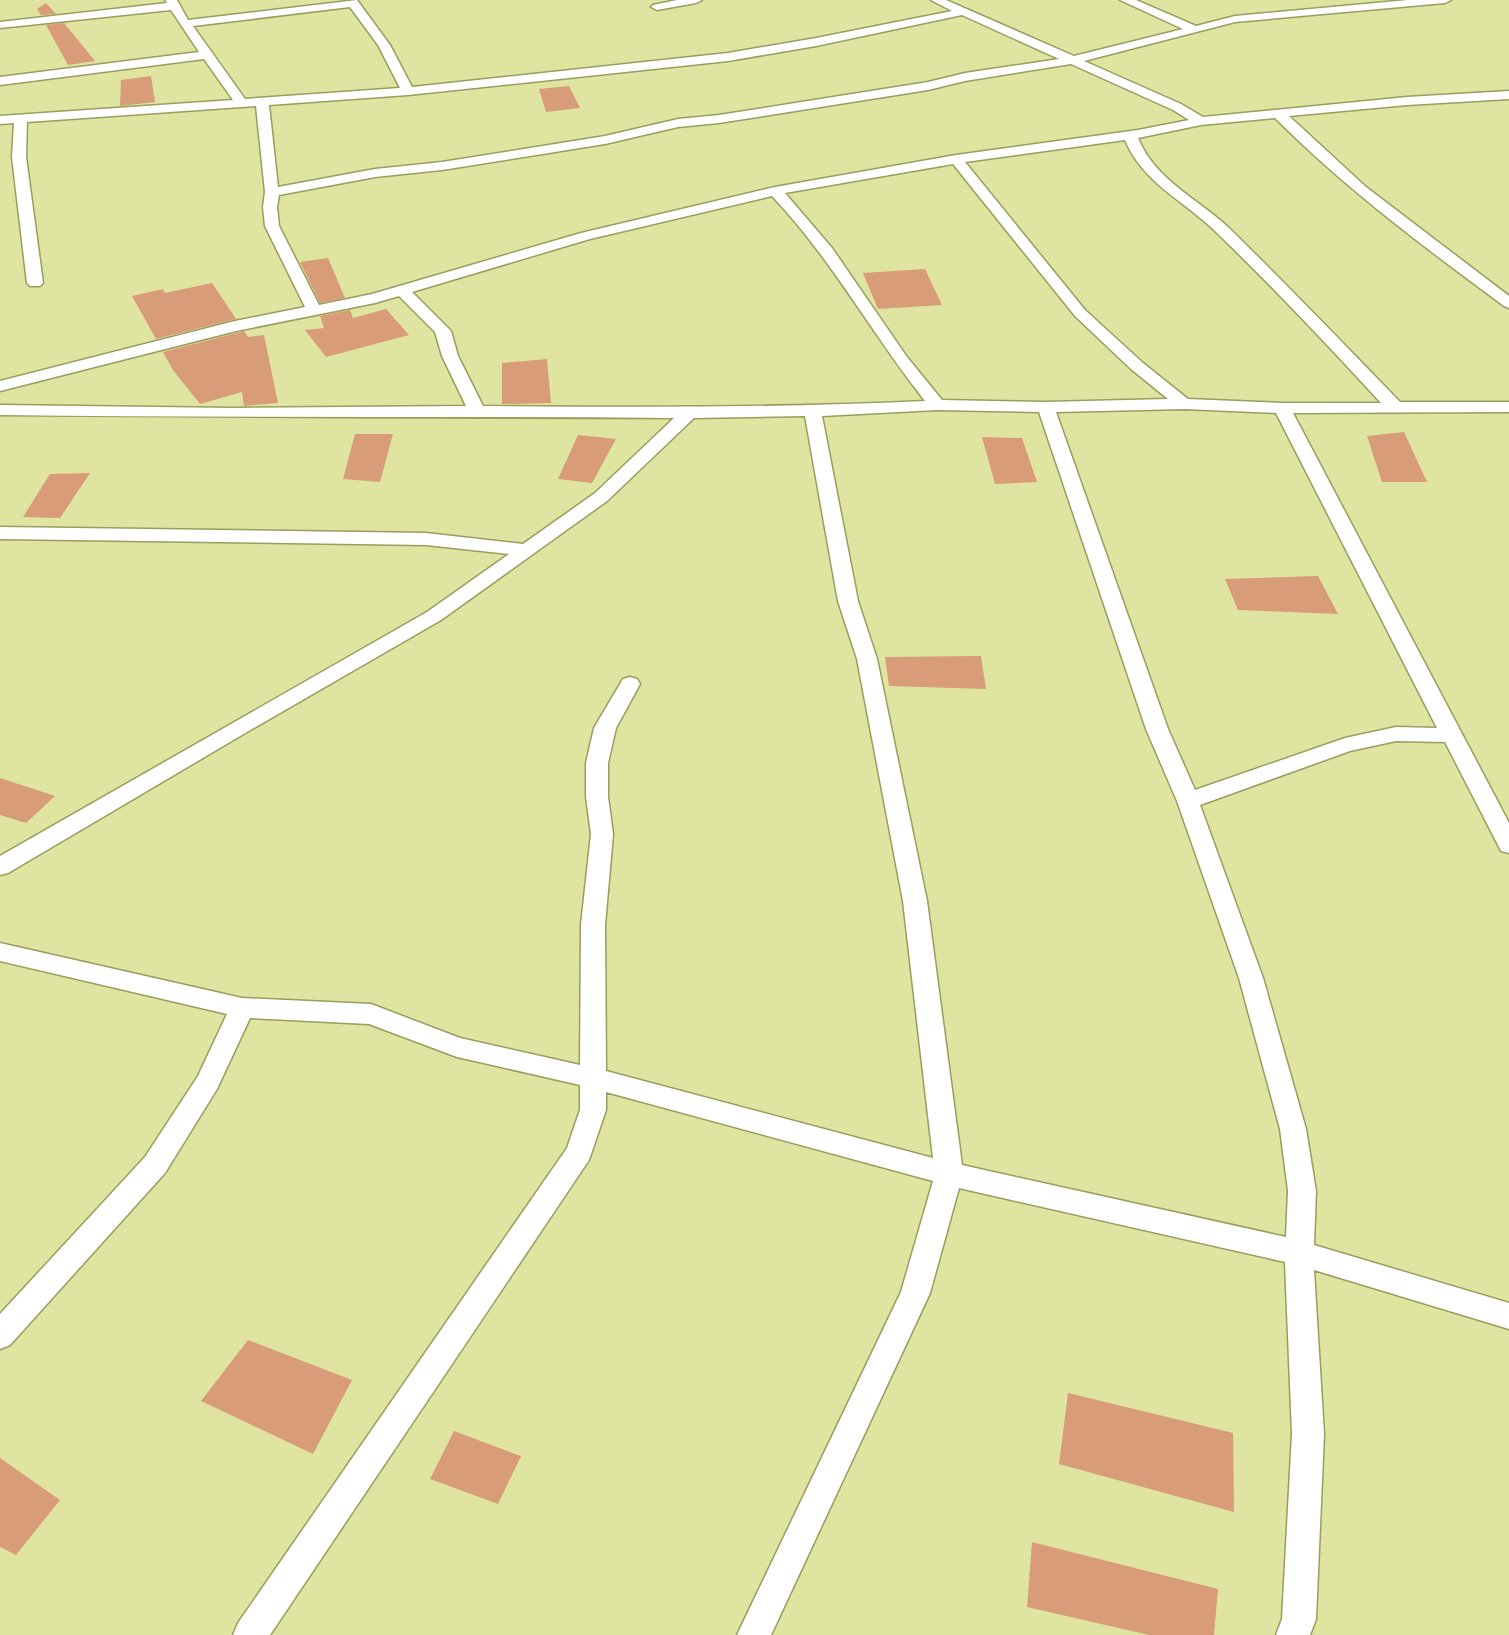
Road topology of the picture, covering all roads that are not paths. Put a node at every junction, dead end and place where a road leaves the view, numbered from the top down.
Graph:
1 (696, 0) edge
2 (937, 0) edge
3 (1126, 0) edge
4 (1445, 0) edge
5 (352, 1) edge
6 (172, 3) edge
7 (1262, 5) dead end
8 (657, 7) dead end
9 (962, 12) junction
10 (1279, 14) junction
11 (185, 24) junction
12 (0, 25) edge
13 (1194, 29) junction
14 (207, 55) junction
15 (1070, 61) junction
16 (0, 81) edge
17 (408, 91) junction
18 (1509, 95) edge
19 (262, 102) junction
20 (242, 104) junction
21 (1279, 114) junction
22 (21, 119) junction
23 (0, 120) edge
24 (1202, 121) junction
25 (1130, 135) junction
26 (956, 159) junction
27 (775, 191) junction
28 (272, 192) junction
29 (35, 283) dead end
30 (402, 290) junction
31 (1509, 303) edge
32 (312, 309) junction
33 (0, 386) edge
34 (1184, 404) junction
35 (937, 405) junction
36 (1046, 407) junction
37 (1395, 407) junction
38 (1509, 407) edge
39 (1282, 408) junction
40 (0, 410) edge
41 (477, 411) junction
42 (813, 411) junction
43 (689, 413) junction
44 (0, 533) edge
45 (526, 550) junction
46 (630, 684) dead end
47 (1453, 735) junction
48 (1188, 801) junction
49 (1509, 845) edge
50 (0, 867) edge
51 (0, 952) edge
52 (242, 1008) junction
53 (592, 1078) junction
54 (949, 1174) junction
55 (1299, 1253) junction
56 (1509, 1316) edge
57 (0, 1335) edge
58 (250, 1635) edge
59 (754, 1635) edge
60 (1293, 1635) edge

1 - 8 street
2 - 9 street
3 - 13 street
4 - 10 street
5 - 11 street
5 - 17 street
6 - 11 street
6 - 12 street
7 - 10 street
9 - 15 street
9 - 17 street
10 - 13 street
11 - 14 street
13 - 15 street
14 - 16 street
14 - 20 street
15 - 24 street
15 - 28 street
17 - 19 street
18 - 21 street
19 - 20 street
19 - 28 street
20 - 22 street
21 - 24 street
21 - 31 street
22 - 23 street
22 - 29 street
24 - 25 street
25 - 26 street
25 - 37 street
26 - 27 street
26 - 34 street
27 - 30 street
27 - 35 street
28 - 32 street
30 - 32 street
30 - 41 street
32 - 33 street
34 - 36 street
34 - 39 street
35 - 36 street
35 - 42 street
36 - 48 street
37 - 38 street
37 - 39 street
39 - 47 street
40 - 41 street
41 - 43 street
42 - 43 street
42 - 54 street
43 - 45 street
44 - 45 street
45 - 50 street
46 - 53 street
47 - 48 street
47 - 49 street
48 - 55 street
51 - 52 street
52 - 53 street
52 - 57 street
53 - 54 street
53 - 58 street
54 - 55 street
54 - 59 street
55 - 56 street
55 - 60 street

